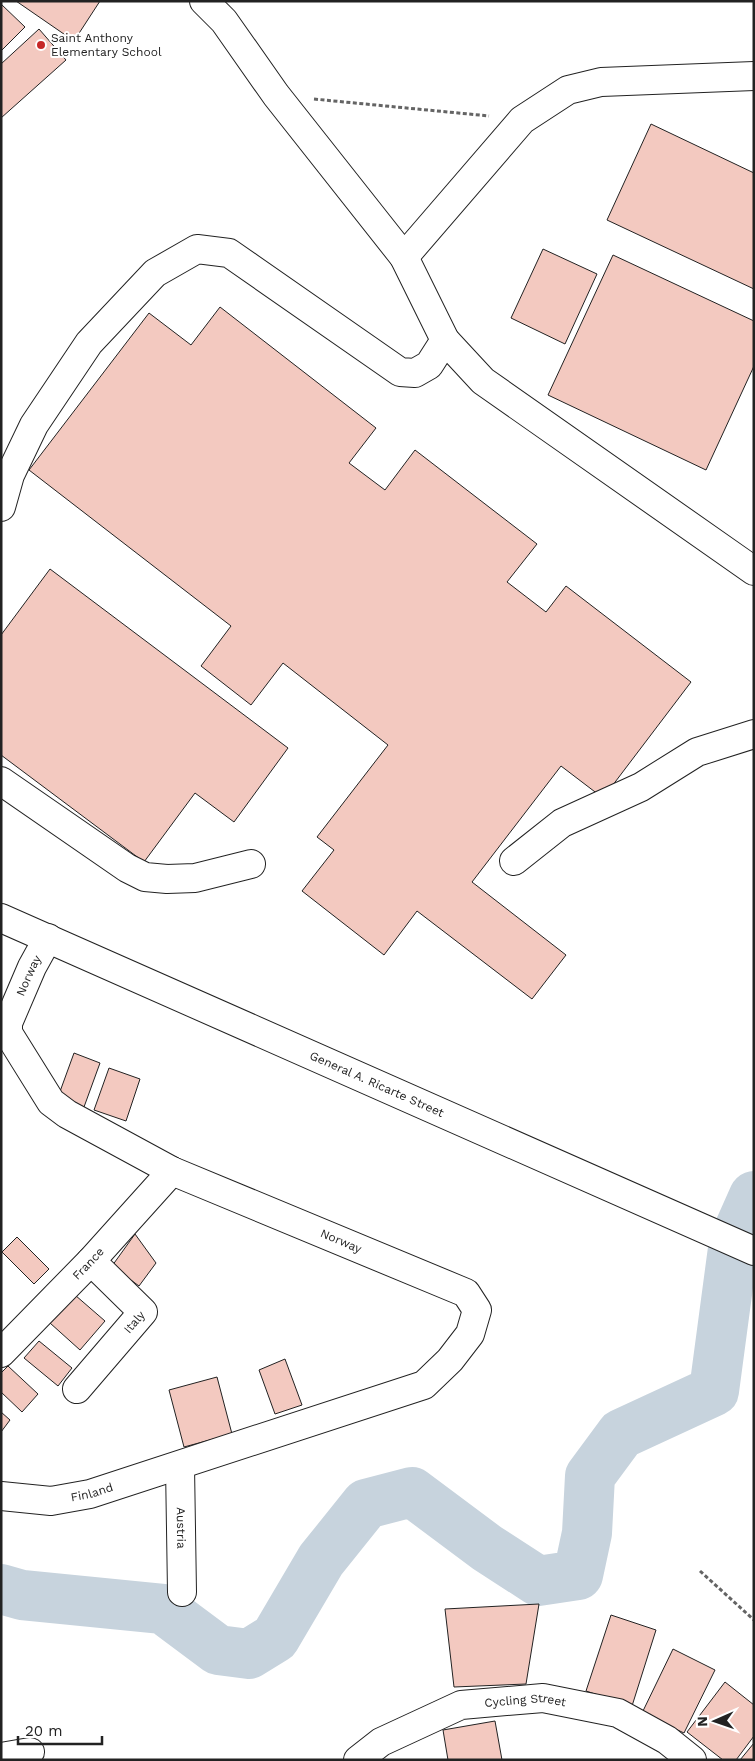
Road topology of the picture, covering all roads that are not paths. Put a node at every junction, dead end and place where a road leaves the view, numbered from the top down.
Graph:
1 (204, 1) edge
2 (754, 76) edge
3 (404, 257) junction
4 (445, 340) junction
5 (1, 507) edge
6 (754, 571) edge
7 (754, 734) edge
8 (1, 781) edge
9 (514, 861) dead end
10 (251, 864) dead end
11 (1, 918) edge
12 (48, 938) junction
13 (172, 1171) junction
14 (752, 1250) edge
15 (91, 1261) junction
16 (1, 1353) edge
17 (77, 1388) dead end
18 (180, 1466) junction
19 (1, 1496) edge
20 (182, 1592) dead end
21 (30, 1752) dead end
22 (1, 1757) edge
23 (358, 1760) edge
24 (692, 1760) edge

1 - 3 street
2 - 3 street
3 - 4 street
4 - 5 street
4 - 6 street
7 - 9 street
8 - 10 street
11 - 12 street, General A. Ricarte Street
12 - 13 street, Norway
12 - 14 street, General A. Ricarte Street
13 - 15 street, France
13 - 18 street, Norway
15 - 16 street, France
15 - 17 street, Italy
18 - 19 street, Finland
18 - 20 street, Austria
21 - 22 street
23 - 24 street, Cycling Street

